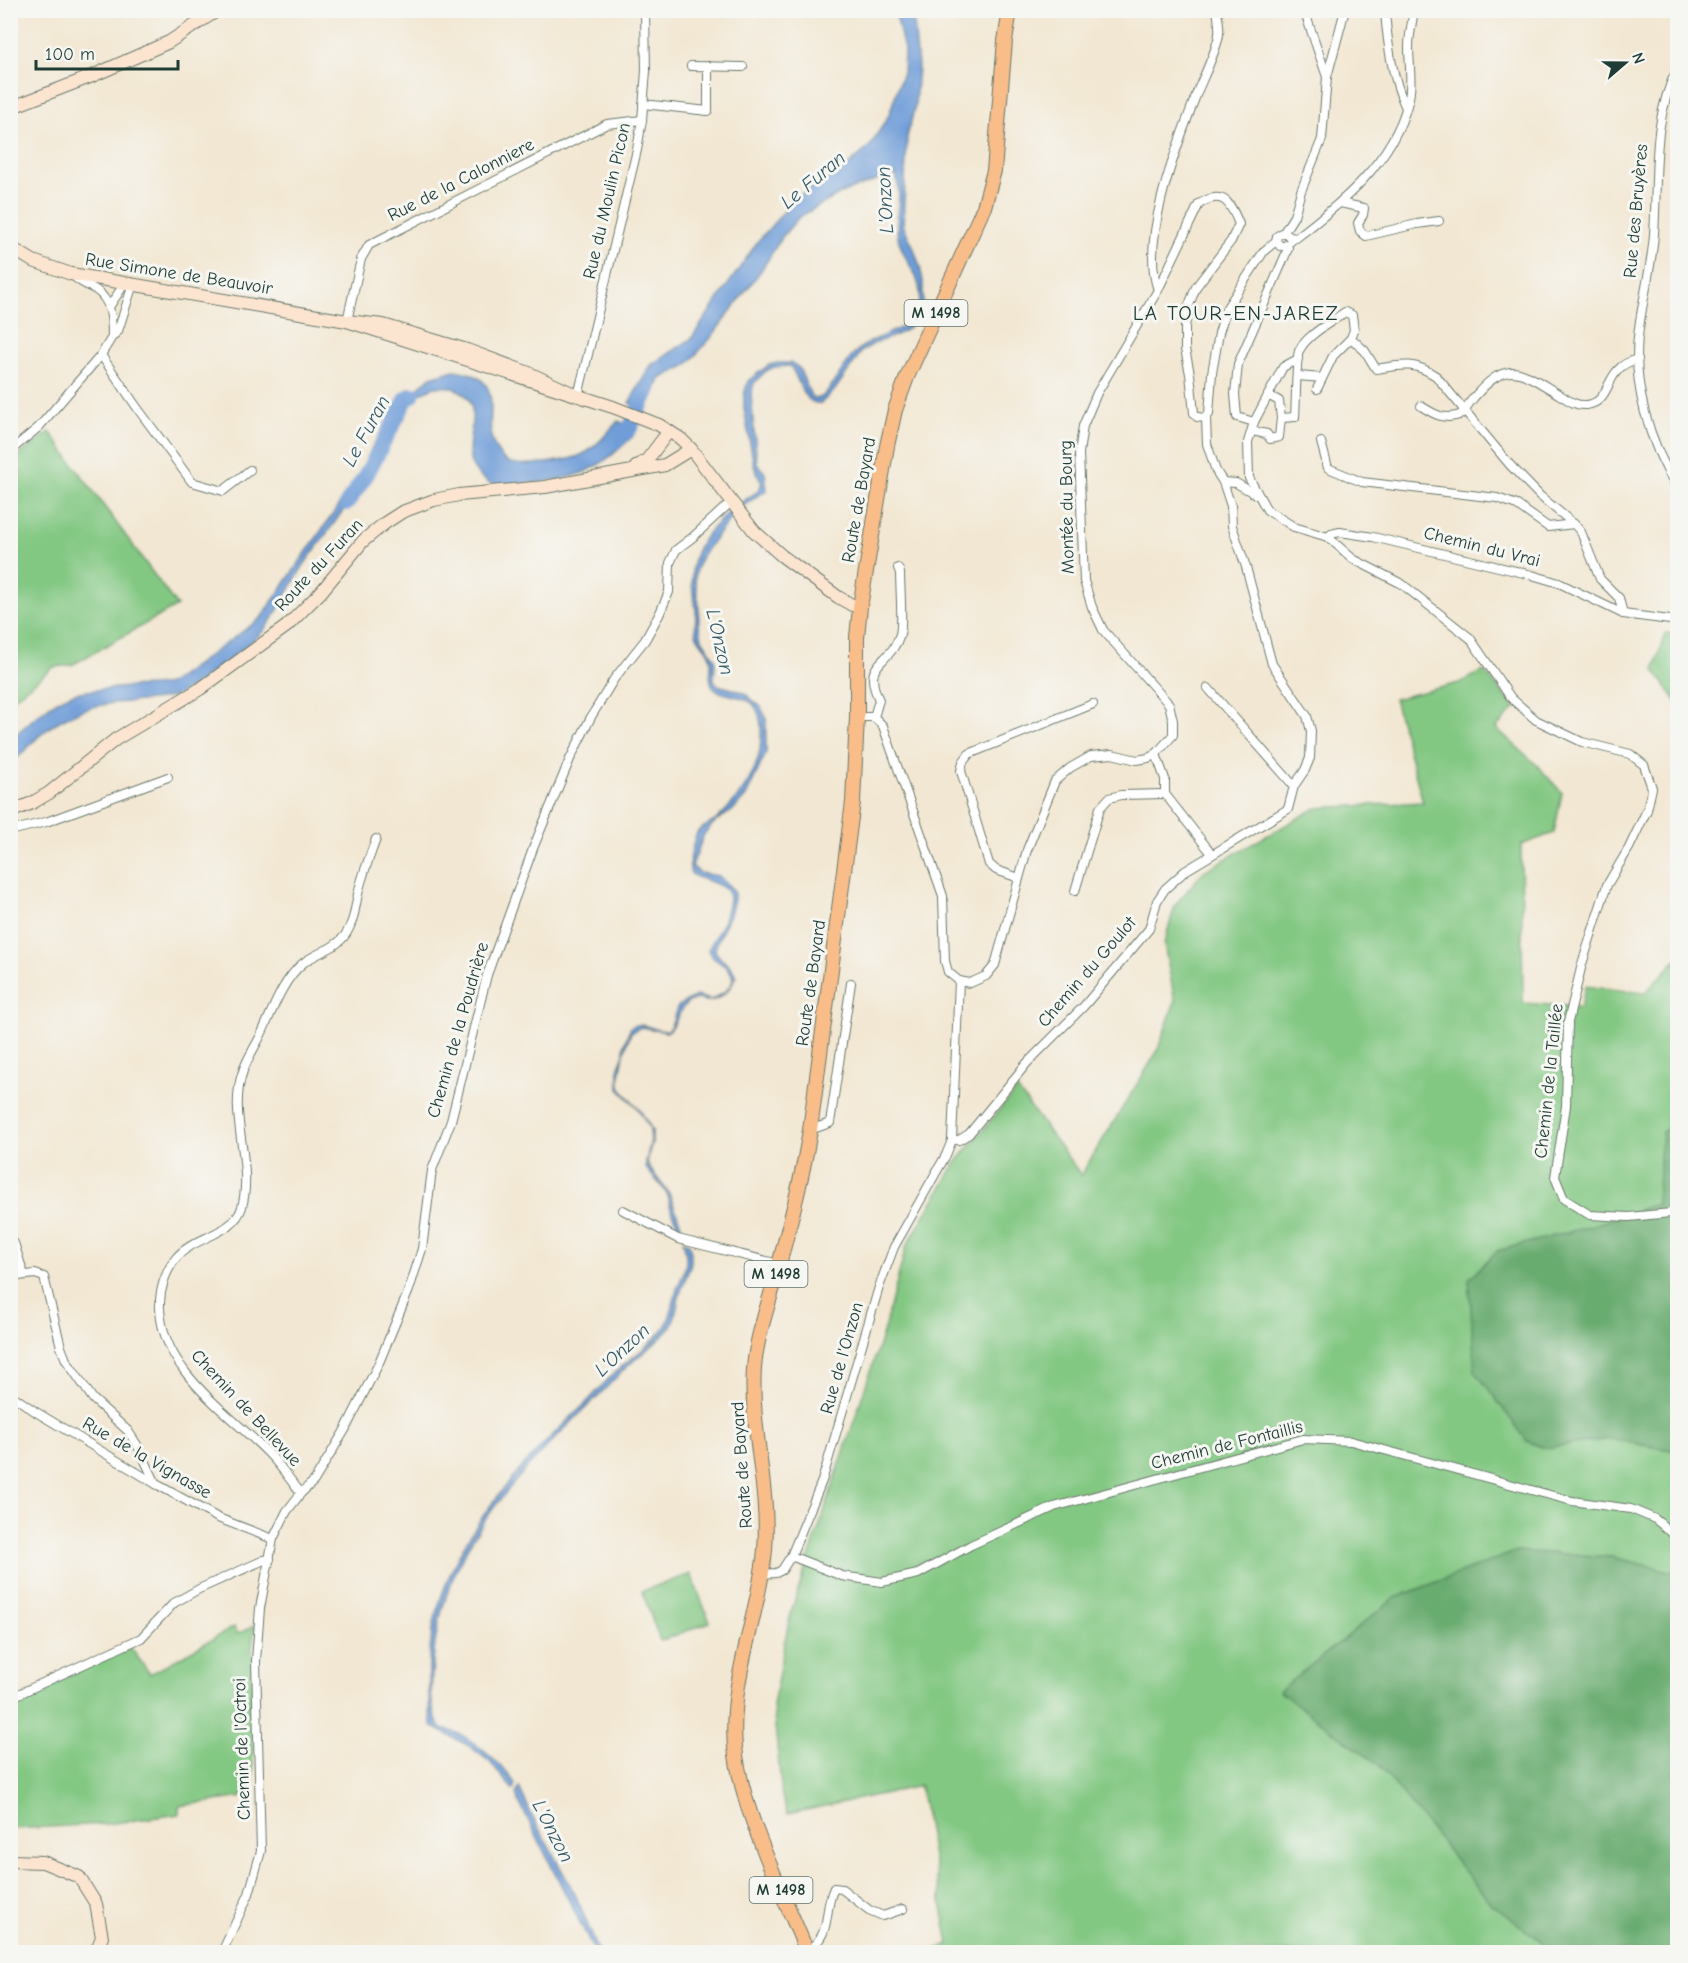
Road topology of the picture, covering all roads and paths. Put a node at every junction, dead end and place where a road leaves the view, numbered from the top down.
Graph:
1 (218, 10) edge
2 (645, 10) edge
3 (1217, 10) edge
4 (1304, 10) edge
5 (1345, 10) edge
6 (1382, 10) edge
7 (1414, 10) edge
8 (1009, 16) edge
9 (691, 66) dead end
10 (708, 66) junction
11 (743, 67) dead end
12 (1677, 68) edge
13 (1327, 77) junction
14 (643, 104) junction
15 (10, 108) edge
16 (1406, 108) junction
17 (642, 120) junction
18 (1340, 203) junction
19 (1439, 221) dead end
20 (1287, 234) junction
21 (1276, 241) junction
22 (1286, 246) junction
23 (10, 247) edge
24 (71, 274) junction
25 (129, 283) junction
26 (1158, 290) junction
27 (109, 307) junction
28 (347, 321) junction
29 (112, 337) junction
30 (1351, 338) junction
31 (101, 355) junction
32 (1638, 358) junction
33 (1298, 359) junction
34 (1298, 376) junction
35 (1322, 378) junction
36 (1317, 389) dead end
37 (1269, 395) junction
38 (578, 396) junction
39 (1421, 406) dead end
40 (1466, 410) junction
41 (1206, 418) junction
42 (1281, 418) junction
43 (1254, 422) junction
44 (669, 430) junction
45 (1252, 431) junction
46 (1321, 442) dead end
47 (11, 448) edge
48 (691, 449) junction
49 (250, 470) dead end
50 (629, 471) junction
51 (1223, 482) junction
52 (1677, 489) edge
53 (1257, 495) junction
54 (731, 502) junction
55 (1574, 524) junction
56 (1328, 537) junction
57 (898, 568) dead end
58 (860, 607) junction
59 (1623, 614) junction
60 (1677, 621) edge
61 (1208, 688) dead end
62 (1093, 705) dead end
63 (857, 717) junction
64 (874, 717) junction
65 (1156, 754) junction
66 (168, 777) dead end
67 (1294, 786) junction
68 (1165, 794) junction
69 (10, 812) edge
70 (10, 831) edge
71 (376, 838) dead end
72 (1212, 854) junction
73 (1019, 878) junction
74 (1075, 891) dead end
75 (959, 981) junction
76 (851, 983) dead end
77 (810, 1130) junction
78 (952, 1140) junction
79 (623, 1210) dead end
80 (1674, 1214) edge
81 (10, 1238) edge
82 (779, 1264) junction
83 (24, 1275) junction
84 (10, 1277) edge
85 (10, 1394) edge
86 (156, 1484) junction
87 (301, 1493) junction
88 (1677, 1538) edge
89 (273, 1539) junction
90 (791, 1556) junction
91 (270, 1558) junction
92 (762, 1574) junction
93 (10, 1698) edge
94 (10, 1861) edge
95 (903, 1909) dead end
96 (806, 1952) edge
97 (96, 1953) edge
98 (222, 1953) edge

1 - 15 main road
2 - 14 street, Rue du Moulin Picon
3 - 26 street
4 - 13 street
5 - 13 street
6 - 16 street
7 - 16 street
8 - 58 main road, Route de Bayard / M 1498
9 - 10 street
10 - 11 street
10 - 14 street
12 - 32 street, Rue des Bruyères
13 - 20 street
14 - 17 street, Rue du Moulin Picon
16 - 18 street
17 - 28 street, Rue de la Calonniere
17 - 38 street, Rue du Moulin Picon
18 - 19 street
18 - 20 street
20 - 21 street
20 - 22 street
21 - 22 street
21 - 41 street
22 - 43 street
23 - 24 main road, Rue Simone de Beauvoir
24 - 25 main road, Rue Simone de Beauvoir
24 - 27 street
25 - 27 street
25 - 28 main road, Rue Simone de Beauvoir
25 - 29 street
26 - 41 street, Montée du Bourg
26 - 65 street, Montée du Bourg
27 - 29 street
28 - 38 main road, Rue Simone de Beauvoir
29 - 31 street
30 - 33 street
30 - 35 street
30 - 40 street
31 - 47 street
31 - 49 street
32 - 40 street
32 - 52 street, Rue des Bruyères
33 - 34 street
33 - 37 street
34 - 35 street
34 - 42 street
35 - 36 street
37 - 42 street
37 - 43 street
38 - 44 main road, Rue Simone de Beauvoir
39 - 40 street
40 - 55 street
41 - 51 street, Chemin du Goulot
42 - 45 street
43 - 45 street
44 - 48 main road, Rue Simone de Beauvoir
44 - 50 main road, Route du Furan
45 - 53 street
46 - 55 street
48 - 50 main road, Route du Furan
48 - 54 main road, Rue Simone de Beauvoir
50 - 69 main road, Route du Furan
51 - 53 street
51 - 67 street, Chemin du Goulot
53 - 56 street
54 - 58 main road, Rue Simone de Beauvoir
54 - 87 street, Chemin de la Poudrière
55 - 59 street
56 - 59 street, Chemin du Vrai
56 - 80 street, Chemin de la Taillée
57 - 64 street
58 - 63 main road, Route de Bayard / M 1498
59 - 60 street, Chemin du Vrai
61 - 67 street
62 - 73 street
63 - 64 street
63 - 77 main road, Route de Bayard / M 1498
64 - 75 street
65 - 68 street
65 - 73 street
66 - 70 street
67 - 72 street, Chemin du Goulot
68 - 72 street
68 - 74 street
71 - 87 street, Chemin de Bellevue
72 - 78 street, Chemin du Goulot
73 - 75 street
75 - 78 street
76 - 77 street
77 - 82 main road, Route de Bayard / M 1498
78 - 90 street, Rue de l'Onzon
79 - 82 street
81 - 83 street
82 - 92 main road, Route de Bayard / M 1498
83 - 84 street
83 - 86 street
85 - 86 street, Rue de la Vignasse
86 - 89 street, Rue de la Vignasse
87 - 89 street, Chemin de Bellevue
88 - 90 street, Chemin de Fontaillis
89 - 91 street, Chemin de l'Octroi
90 - 92 street, Rue de l'Onzon
91 - 93 street
91 - 98 street, Chemin de l'Octroi
92 - 96 main road, Route de Bayard / M 1498
94 - 97 main road
95 - 96 street

